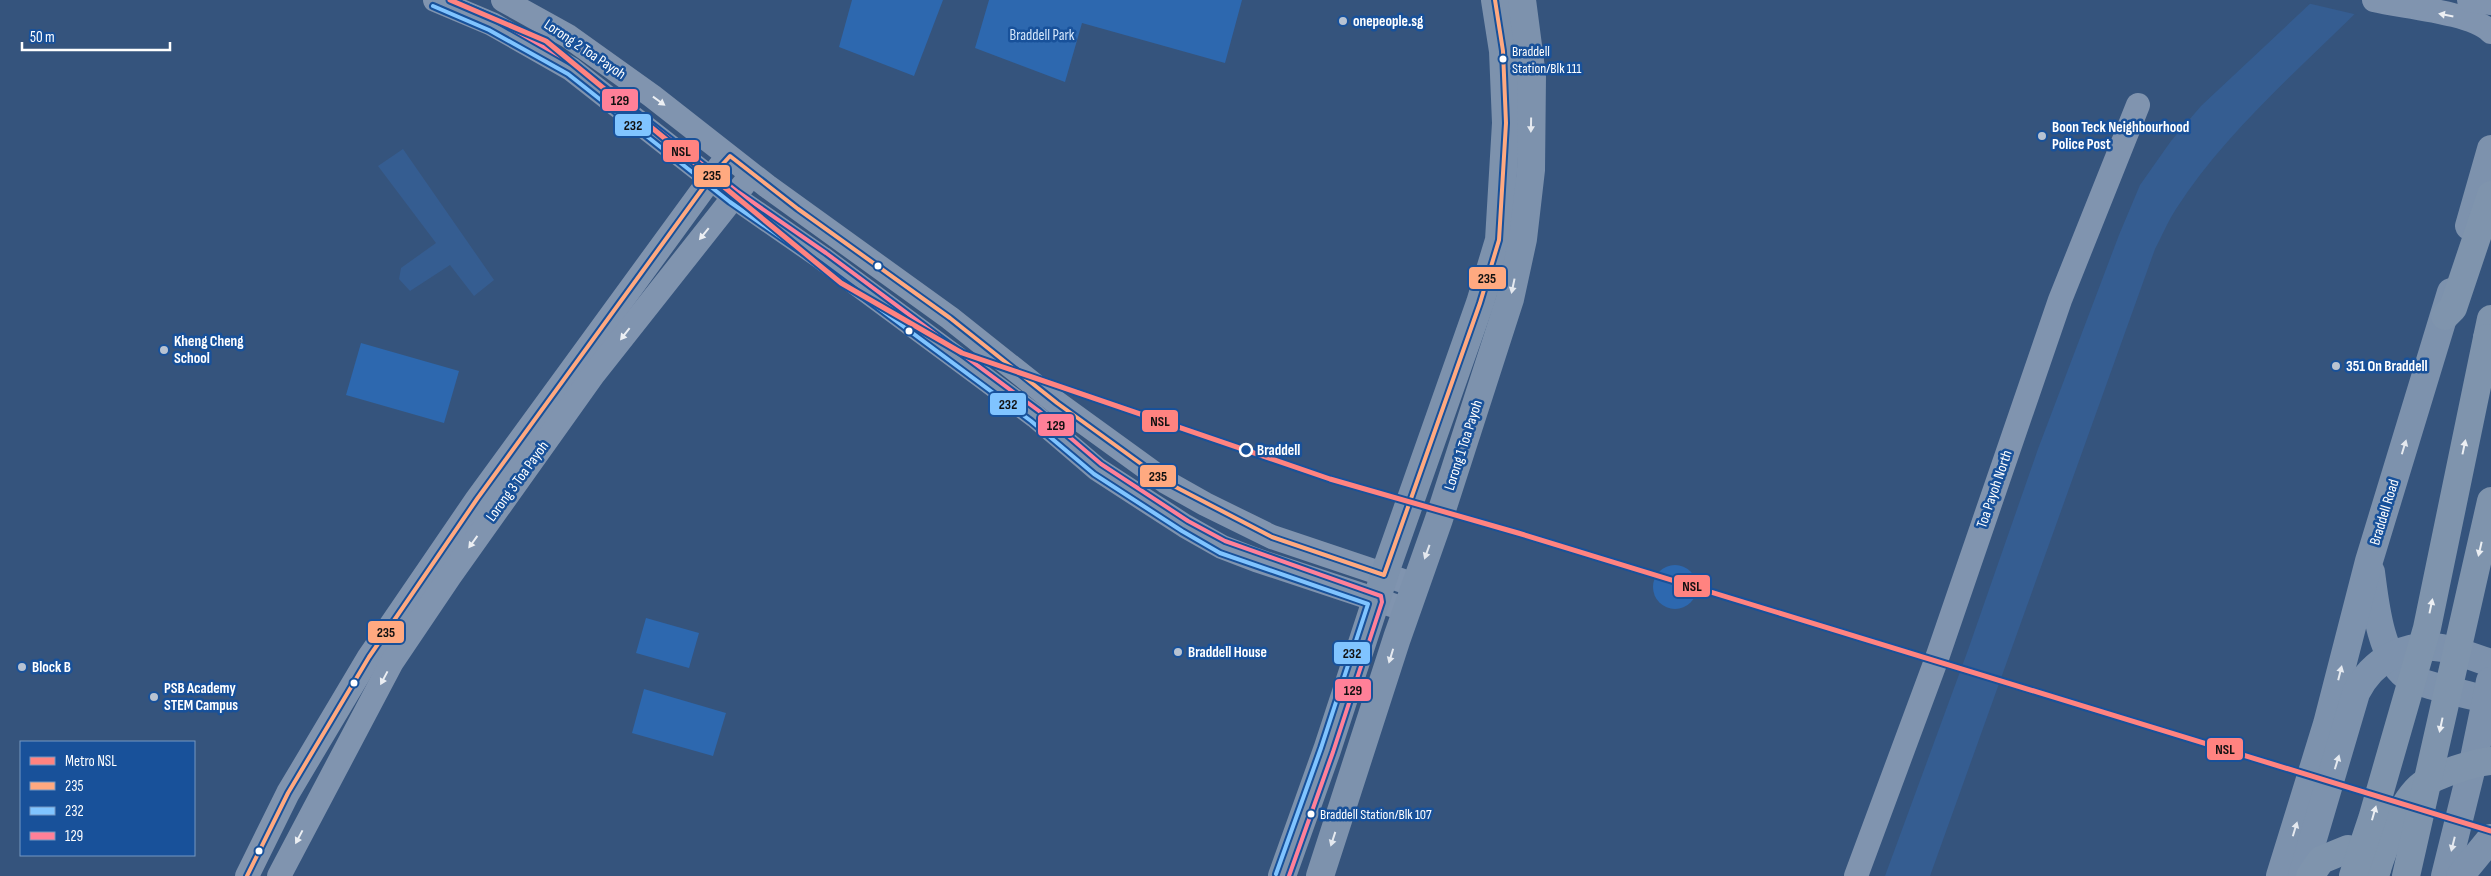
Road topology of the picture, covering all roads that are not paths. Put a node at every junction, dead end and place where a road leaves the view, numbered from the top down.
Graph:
1 (435, 0) edge
2 (503, 0) edge
3 (1494, 0) edge
4 (1522, 0) edge
5 (2469, 0) edge
6 (2382, 2) edge
7 (2491, 2) edge
8 (2491, 32) edge
9 (2138, 105) dead end
10 (2491, 149) edge
11 (730, 156) junction
12 (752, 175) junction
13 (711, 177) junction
14 (2491, 195) edge
15 (734, 197) junction
16 (2445, 316) junction
17 (2489, 328) edge
18 (2491, 501) edge
19 (2369, 561) junction
20 (1380, 587) junction
21 (1411, 597) junction
22 (2390, 656) junction
23 (2491, 663) edge
24 (2489, 691) edge
25 (2482, 762) edge
26 (288, 793) junction
27 (314, 810) junction
28 (2491, 838) edge
29 (2368, 873) edge
30 (247, 876) edge
31 (279, 876) edge
32 (1282, 876) edge
33 (1320, 876) edge
34 (1856, 876) edge
35 (2280, 876) edge
36 (2302, 876) edge
37 (2310, 876) edge
38 (2406, 876) edge
39 (2445, 876) edge
40 (2460, 876) edge

1 - 13 street, Lorong 2 Toa Payoh
2 -> 11 street, Lorong 2 Toa Payoh
3 - 20 main road, Lorong 1 Toa Payoh
4 -> 21 main road, Lorong 1 Toa Payoh
5 - 7 street
8 -> 6 street
9 - 34 street, Toa Payoh North
10 - 16 main road, Braddell Road
11 - 12 street, Lorong 2 Toa Payoh
11 - 13 street, Lorong 3 Toa Payoh
12 - 15 street, Lorong 3 Toa Payoh
12 - 20 street, Lorong 2 Toa Payoh
13 - 15 street, Lorong 2 Toa Payoh
13 - 26 street, Lorong 3 Toa Payoh
14 - 16 highway
15 - 20 street, Lorong 2 Toa Payoh
15 -> 27 street, Lorong 3 Toa Payoh
19 -> 16 main road, Braddell Road
29 -> 17 highway, bridge
18 -> 38 highway, bridge
19 - 22 main road
35 -> 19 main road, Braddell Road
20 - 21 street, Lorong 2 Toa Payoh
20 - 32 main road, Lorong 1 Toa Payoh
21 -> 33 main road, Lorong 1 Toa Payoh
22 - 23 main road
22 - 24 main road
36 -> 22 main road
24 - 25 main road
25 - 29 highway
25 -> 39 main road
26 - 27 street
26 - 30 street, Lorong 3 Toa Payoh
27 -> 31 street, Lorong 3 Toa Payoh
28 - 40 main road
29 - 37 highway

